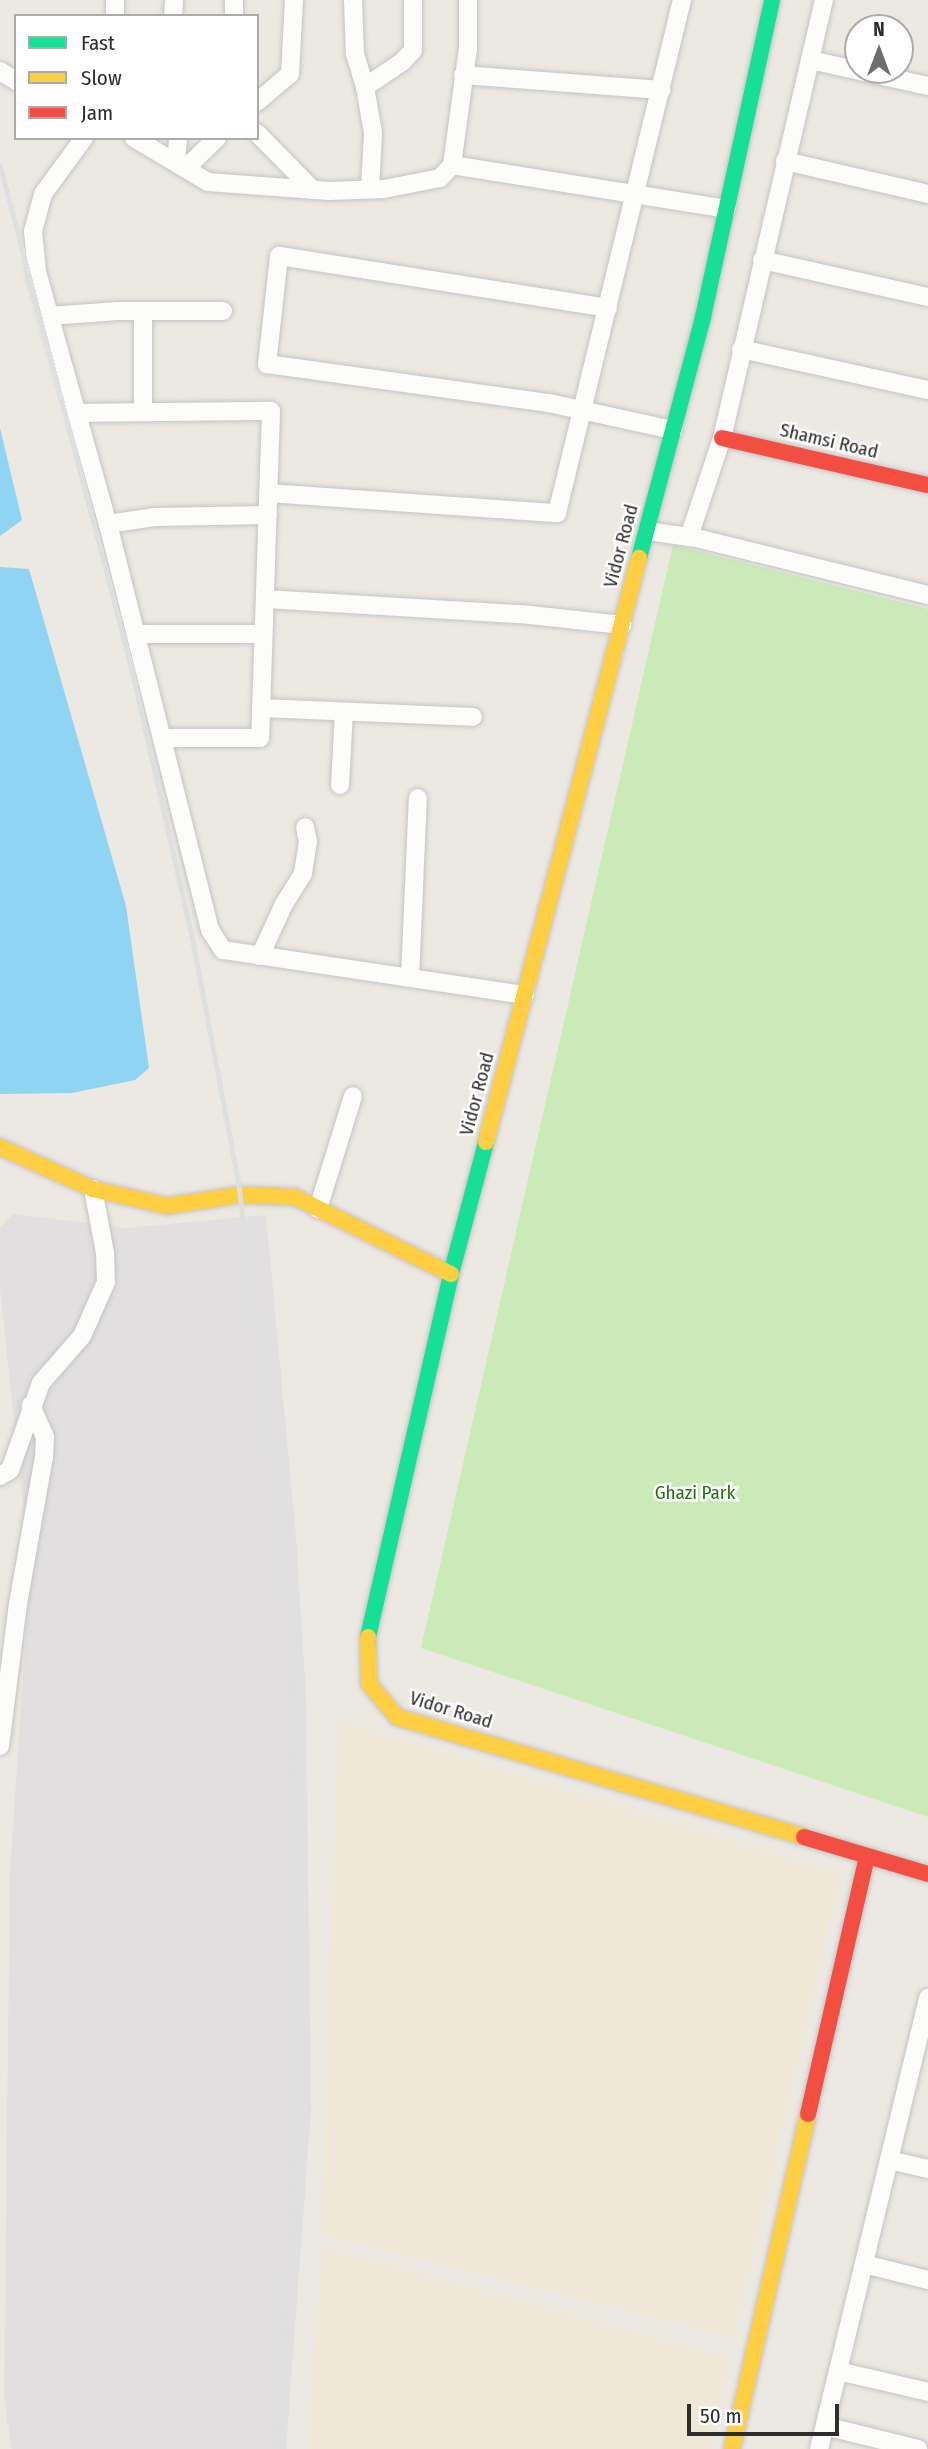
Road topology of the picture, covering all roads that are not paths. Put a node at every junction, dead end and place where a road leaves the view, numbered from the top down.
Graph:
1 (294, 0) edge
2 (353, 0) edge
3 (414, 0) edge
4 (468, 0) edge
5 (682, 0) edge
6 (772, 0) edge
7 (824, 0) edge
8 (810, 60) junction
9 (463, 75) junction
10 (928, 86) edge
11 (365, 87) junction
12 (661, 90) junction
13 (259, 100) edge
14 (259, 135) edge
15 (83, 140) edge
16 (137, 140) edge
17 (178, 140) edge
18 (214, 140) edge
19 (785, 160) junction
20 (181, 165) junction
21 (452, 165) junction
22 (370, 189) junction
23 (313, 190) junction
24 (928, 194) edge
25 (635, 196) junction
26 (727, 209) junction
27 (762, 260) junction
28 (928, 297) edge
29 (608, 308) junction
30 (143, 311) junction
31 (223, 311) dead end
32 (50, 316) junction
33 (741, 348) junction
34 (928, 390) edge
35 (584, 411) junction
36 (143, 412) junction
37 (77, 413) junction
38 (673, 430) junction
39 (722, 438) junction
40 (928, 485) edge
41 (268, 493) junction
42 (268, 514) junction
43 (108, 524) junction
44 (647, 531) junction
45 (689, 537) junction
46 (927, 589) edge
47 (265, 599) junction
48 (622, 625) junction
49 (136, 634) junction
50 (263, 634) junction
51 (261, 708) junction
52 (344, 712) junction
53 (473, 717) dead end
54 (163, 738) junction
55 (340, 785) dead end
56 (418, 798) dead end
57 (304, 827) dead end
58 (260, 956) junction
59 (410, 978) junction
60 (524, 995) junction
61 (353, 1096) dead end
62 (0, 1147) edge
63 (93, 1189) junction
64 (318, 1209) junction
65 (451, 1274) junction
66 (31, 1405) junction
67 (0, 1476) edge
68 (0, 1746) edge
69 (867, 1857) junction
70 (928, 1874) edge
71 (928, 1998) edge
72 (921, 2059) edge
73 (889, 2160) junction
74 (928, 2169) edge
75 (864, 2264) junction
76 (928, 2280) edge
77 (838, 2371) junction
78 (928, 2392) edge
79 (825, 2426) junction
80 (732, 2449) edge
81 (819, 2449) edge
82 (918, 2449) edge

1 - 13 street
2 - 11 street
3 - 11 street
4 - 9 street
5 - 12 street
6 - 26 street, Vidor Road
7 - 8 street
8 - 10 street
8 - 19 street
9 - 12 street
9 - 21 street
11 - 22 street
12 - 25 street
14 - 23 street
15 - 32 street
16 - 20 street
17 - 20 street
18 - 20 street
19 - 24 street
19 - 27 street
20 - 23 street
21 - 22 street
21 - 25 street
22 - 23 street
25 - 26 street
25 - 29 street
26 - 38 street, Vidor Road
27 - 28 street
27 - 33 street
29 - 35 street
29 - 35 street
30 - 31 street
30 - 32 street
30 - 36 street
32 - 37 street
33 - 34 street
33 - 39 street
35 - 38 street
35 - 41 street
36 - 37 street
36 - 41 street
37 - 43 street
38 - 44 street, Vidor Road
39 - 40 street, Shamsi Road
39 - 45 street
41 - 42 street
42 - 43 street
42 - 47 street
43 - 49 street
44 - 45 street
44 - 48 street, Vidor Road
45 - 46 street
47 - 48 street
47 - 50 street
48 - 60 street, Vidor Road
49 - 50 street
49 - 54 street
50 - 51 street
51 - 52 street
51 - 54 street
52 - 53 street
52 - 55 street
54 - 58 street
56 - 59 street
57 - 58 street
58 - 59 street
59 - 60 street
60 - 65 street, Vidor Road
61 - 64 street
62 - 63 street
63 - 64 street
63 - 66 street
64 - 65 street
65 - 69 street, Vidor Road
66 - 67 street
66 - 68 street
69 - 70 street, Vidor Road
69 - 80 street
71 - 72 street
72 - 73 street
73 - 74 street
73 - 75 street
75 - 76 street
75 - 77 street
77 - 78 street
77 - 79 street
79 - 81 street
79 - 82 street

